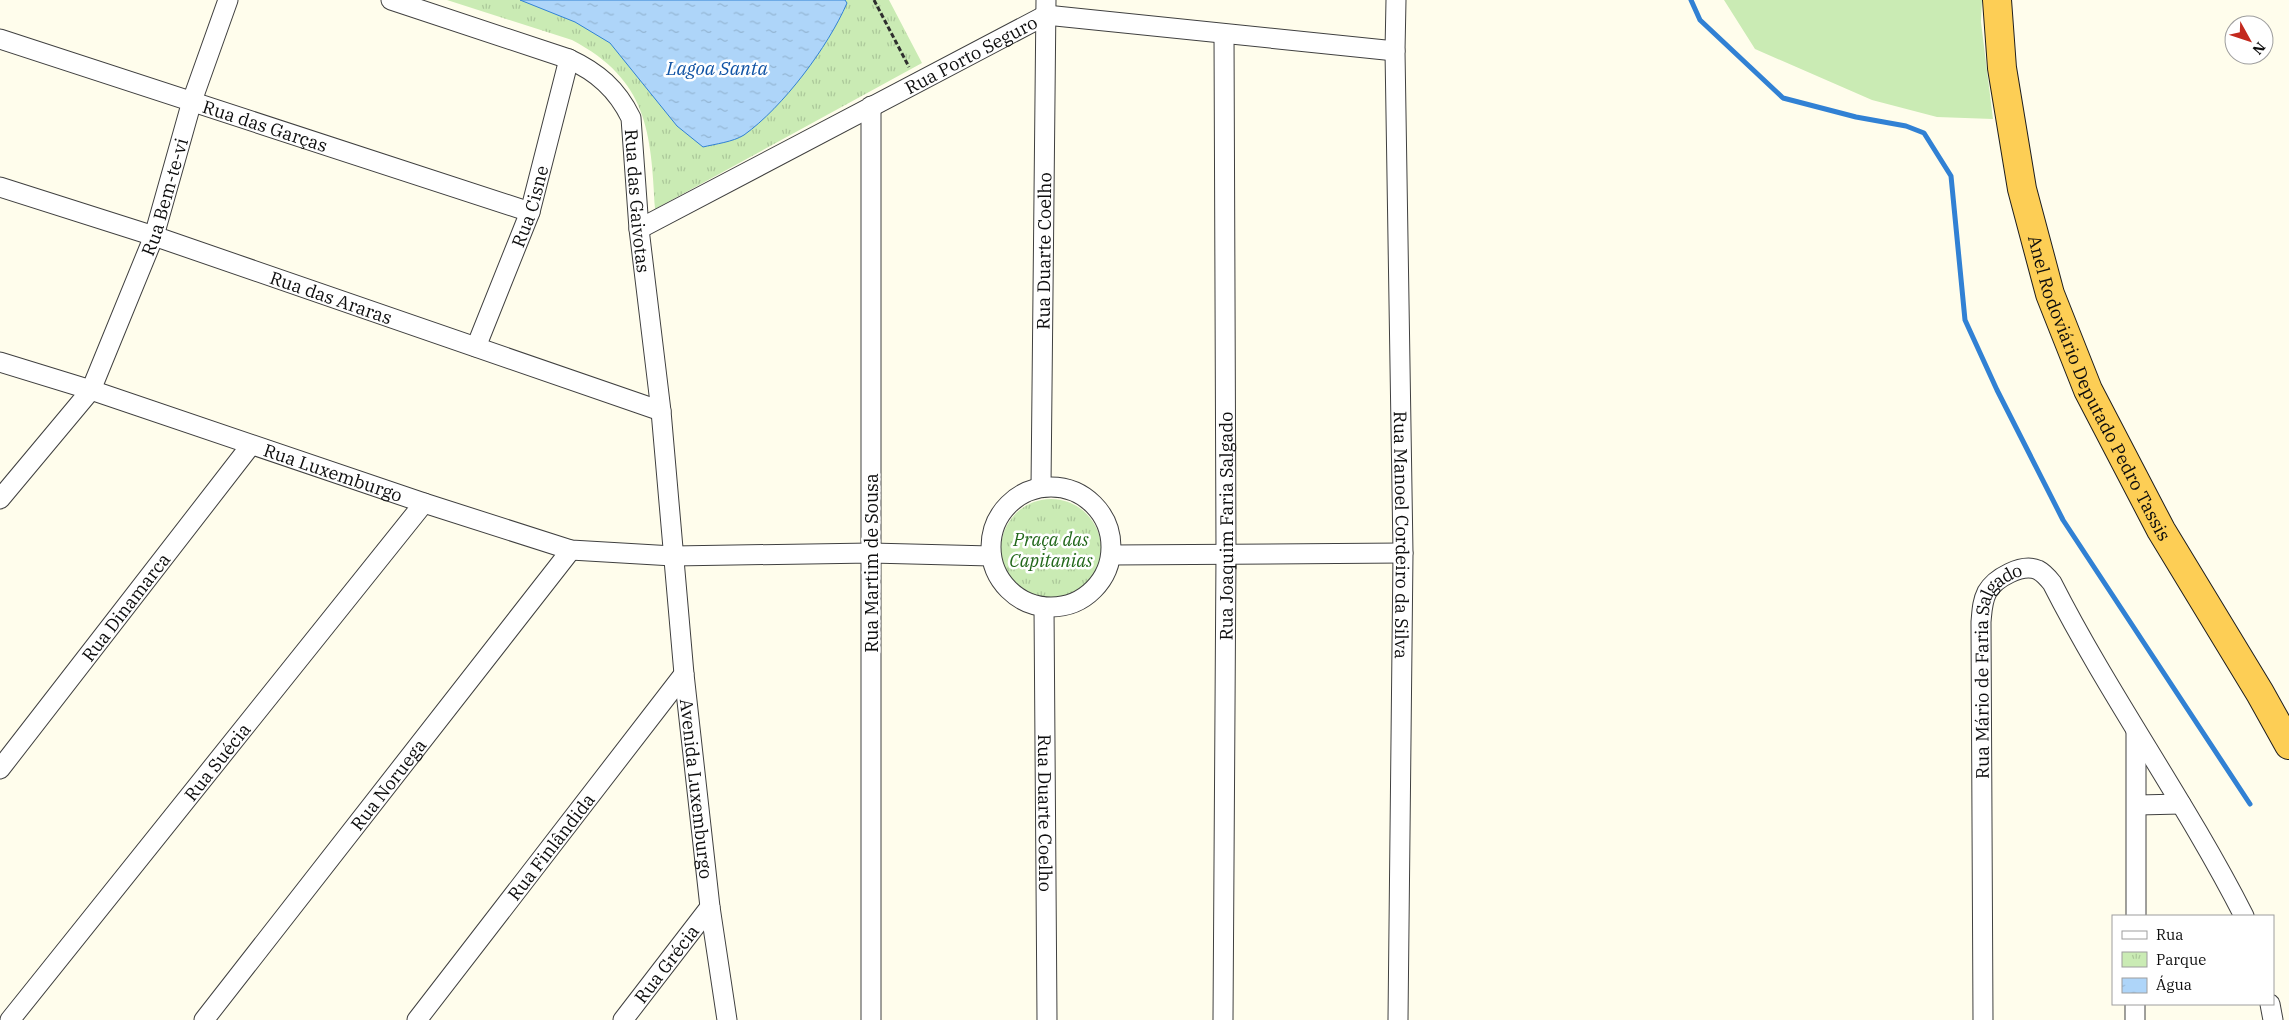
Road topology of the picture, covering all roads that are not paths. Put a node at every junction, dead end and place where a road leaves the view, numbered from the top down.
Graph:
1 (228, 0) edge
2 (390, 0) edge
3 (1396, 0) edge
4 (1997, 0) edge
5 (1046, 8) edge
6 (1224, 34) junction
7 (0, 39) edge
8 (1395, 51) junction
9 (569, 59) junction
10 (192, 101) junction
11 (871, 106) junction
12 (0, 187) edge
13 (530, 212) junction
14 (639, 229) junction
15 (154, 236) junction
16 (476, 347) junction
17 (0, 362) edge
18 (91, 390) junction
19 (661, 411) junction
20 (250, 446) junction
21 (1041, 487) junction
22 (0, 499) edge
23 (424, 504) junction
24 (571, 550) junction
25 (871, 553) junction
26 (1226, 553) junction
27 (1403, 553) junction
28 (1112, 555) junction
29 (673, 556) junction
30 (991, 556) junction
31 (1044, 607) junction
32 (684, 674) junction
33 (2136, 730) junction
34 (2289, 745) edge
35 (0, 769) edge
36 (2182, 804) junction
37 (2138, 805) junction
38 (710, 907) junction
39 (2136, 915) edge
40 (2243, 915) edge
41 (2135, 1005) edge
42 (2270, 1005) edge
43 (10, 1020) edge
44 (204, 1020) edge
45 (416, 1020) edge
46 (624, 1020) edge
47 (727, 1020) edge
48 (871, 1020) edge
49 (1046, 1020) edge
50 (1223, 1020) edge
51 (1398, 1020) edge
52 (1983, 1020) edge
53 (2135, 1020) edge
54 (2273, 1020) edge

1 - 10 street, Rua Bem-te-vi
2 - 9 street, Rua das Gaivotas
3 - 8 street, Rua Manoel Cordeiro da Silva
4 - 34 highway, Anel Rodoviário Deputado Pedro Tassis
5 - 6 street, Rua Porto Seguro
5 - 11 street, Rua Porto Seguro
5 - 21 street, Rua Duarte Coelho
6 - 8 street, Rua Porto Seguro
6 - 26 street, Rua Joaquim Faria Salgado
7 - 10 street, Rua das Garças
8 - 27 street, Rua Manoel Cordeiro da Silva
9 - 13 street, Rua Cisne
9 - 14 street, Rua das Gaivotas
10 - 13 street, Rua das Garças
10 - 15 street, Rua Bem-te-vi
11 - 14 street, Rua Porto Seguro
11 - 25 street, Rua Martim de Sousa
12 - 15 street, Rua das Araras
13 - 16 street, Rua Cisne
14 - 19 street, Rua das Gaivotas
15 - 16 street, Rua das Araras
15 - 18 street, Rua Bem-te-vi
16 - 19 street, Rua das Araras
17 - 18 street, Rua Luxemburgo
18 - 20 street, Rua Luxemburgo
18 - 22 street, Rua Bem-te-vi
19 - 29 street, Rua das Gaivotas
20 - 23 street, Rua Luxemburgo
20 - 35 street, Rua Dinamarca
21 - 28 street
21 - 30 street
23 - 24 street, Rua Luxemburgo
23 - 43 street, Rua Suécia
24 - 29 street, Rua Luxemburgo
24 - 44 street, Rua Noruega
25 - 29 street, Rua Luxemburgo
25 - 30 street, Rua Luxemburgo
25 - 48 street, Rua Martim de Sousa
26 - 27 street
26 - 28 street
26 - 50 street, Rua Joaquim Faria Salgado
27 - 51 street, Rua Manoel Cordeiro da Silva
28 - 31 street
29 - 32 street, Avenida Luxemburgo
30 - 31 street
31 - 49 street, Rua Duarte Coelho
32 - 38 street, Avenida Luxemburgo
32 - 45 street, Rua Finlândida
33 - 36 street, Rua Mário de Faria Salgado
33 - 37 street
33 - 52 street, Rua Mário de Faria Salgado
36 - 37 street
36 - 40 street, Rua Mário de Faria Salgado
37 - 39 street
38 - 46 street, Rua Grécia
38 - 47 street, Avenida Luxemburgo
41 - 53 street
42 - 54 street

